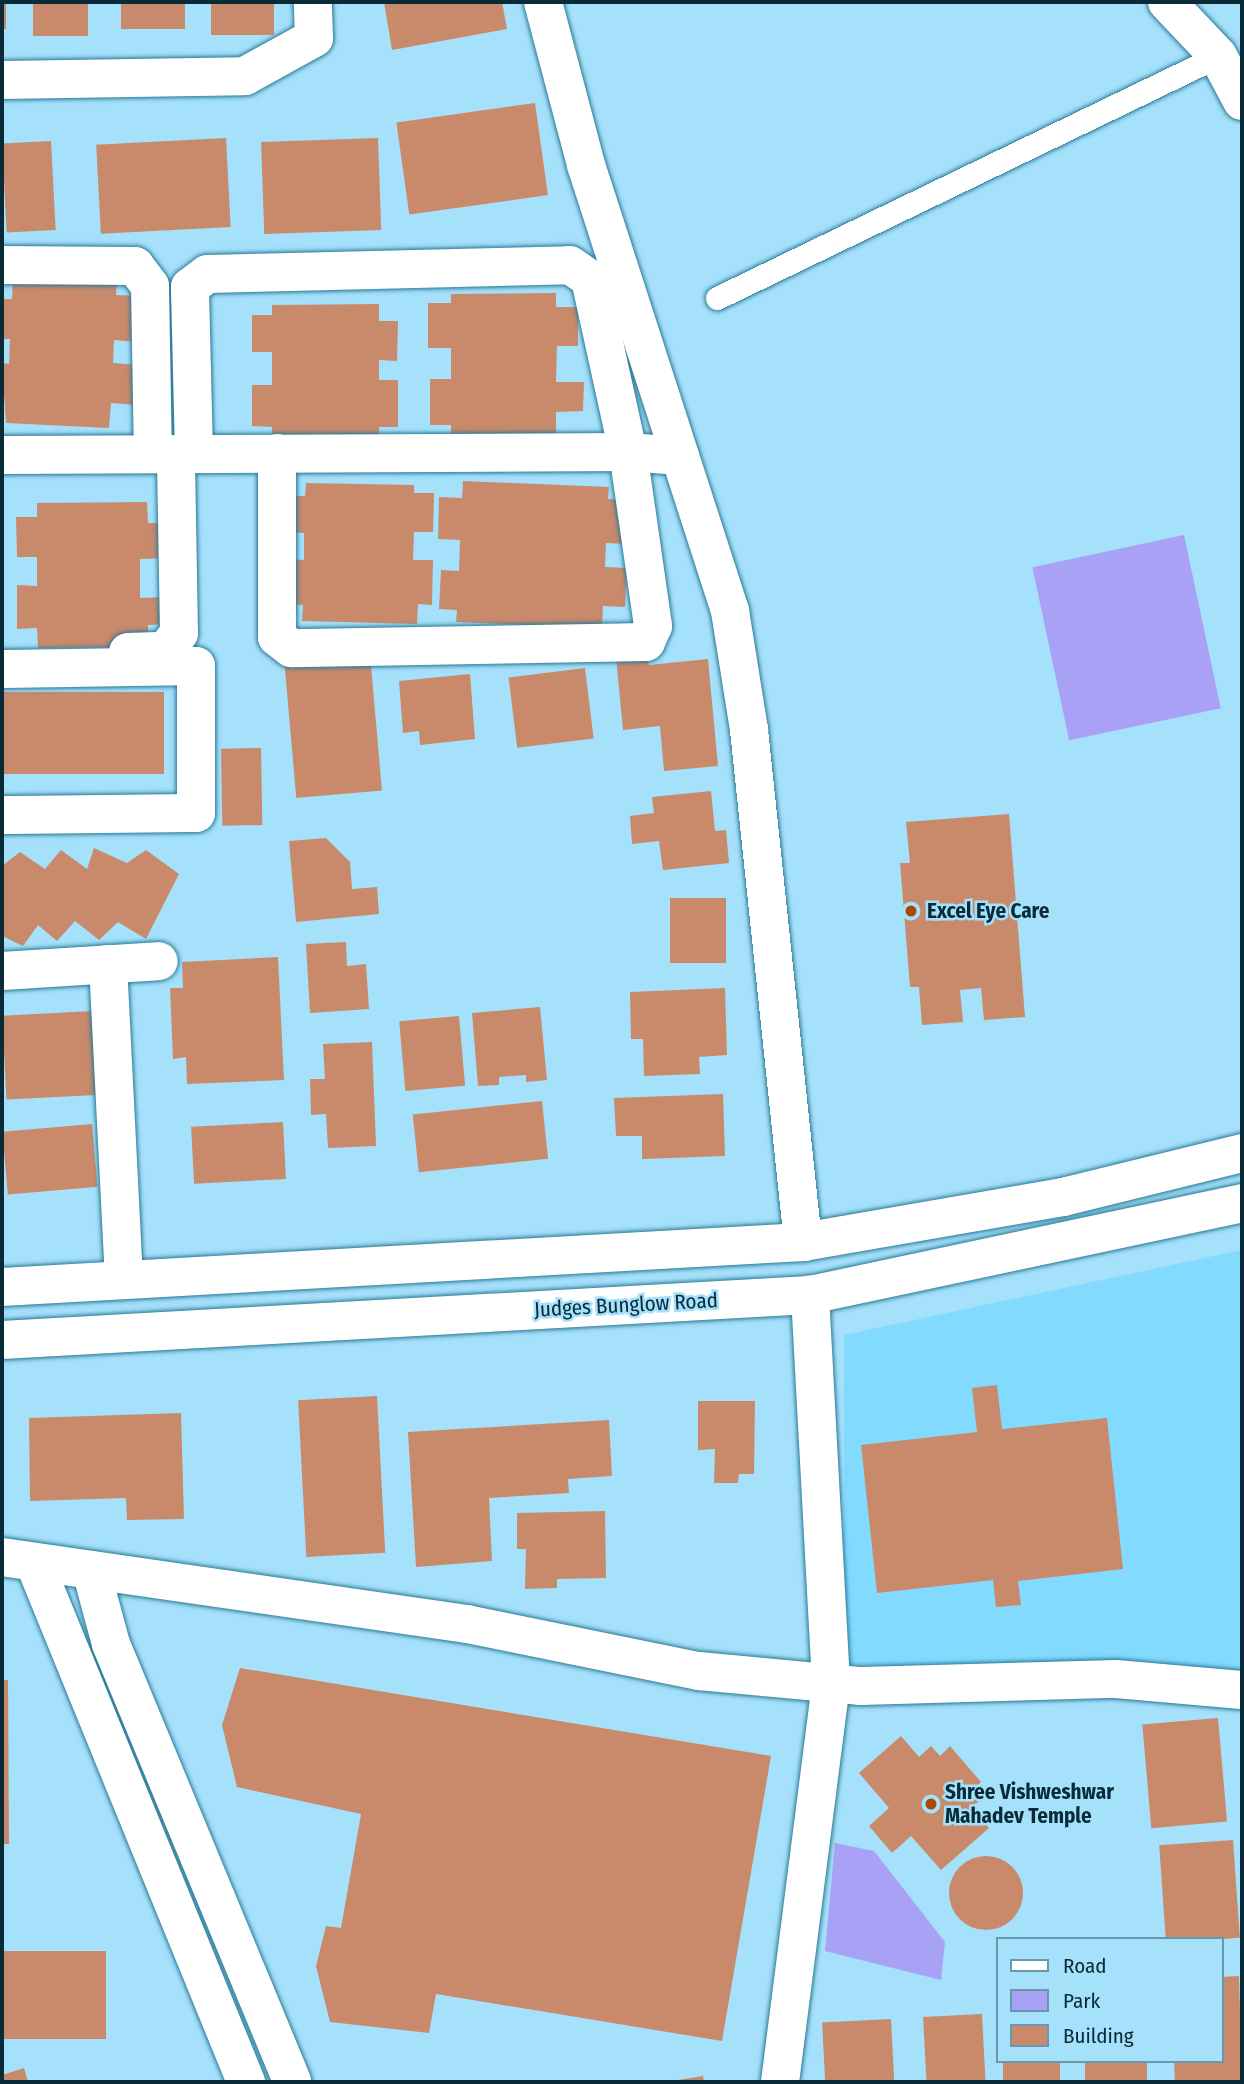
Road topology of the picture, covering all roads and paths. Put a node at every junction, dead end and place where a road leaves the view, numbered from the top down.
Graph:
1 (313, 2) edge
2 (543, 2) edge
3 (1167, 2) edge
4 (1217, 56) junction
5 (2, 80) edge
6 (1242, 101) edge
7 (2, 265) edge
8 (716, 298) dead end
9 (628, 452) junction
10 (277, 453) junction
11 (174, 454) junction
12 (2, 455) edge
13 (680, 456) junction
14 (2, 654) edge
15 (2, 669) edge
16 (2, 815) edge
17 (159, 961) dead end
18 (108, 964) junction
19 (2, 971) edge
20 (1242, 1153) edge
21 (1242, 1203) edge
22 (803, 1242) junction
23 (124, 1278) junction
24 (2, 1287) edge
25 (810, 1295) junction
26 (2, 1340) edge
27 (18, 1560) edge
28 (91, 1570) junction
29 (831, 1683) junction
30 (1242, 1690) edge
31 (246, 2082) edge
32 (292, 2082) edge
33 (780, 2082) edge

1 - 5 street
2 - 13 street
3 - 4 street
4 - 6 street
4 - 8 lane
7 - 11 street
9 - 10 street
9 - 10 street
9 - 11 street
9 - 13 street
10 - 11 street
11 - 12 street
11 - 14 street
13 - 22 street
15 - 16 street
17 - 18 street
18 - 19 street
18 - 23 street
20 - 22 street
21 - 25 street, Judges Bunglow Road
22 - 23 street
23 - 24 street
25 - 26 street, Judges Bunglow Road
25 - 29 street
27 - 28 street
27 - 31 street
28 - 29 street
28 - 32 street
29 - 30 street
29 - 33 street

